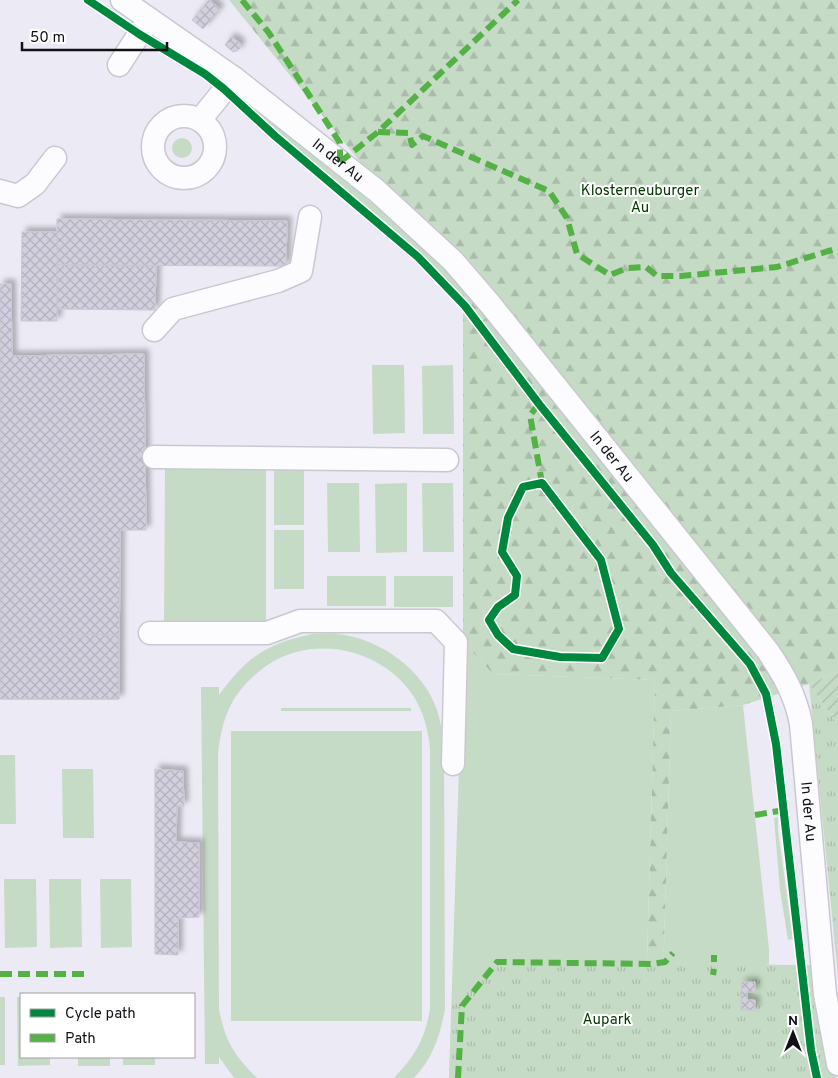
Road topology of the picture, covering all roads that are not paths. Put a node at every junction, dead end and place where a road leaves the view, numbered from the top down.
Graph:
1 (122, 0) edge
2 (149, 19) junction
3 (119, 65) dead end
4 (234, 78) junction
5 (200, 120) dead end
6 (55, 158) dead end
7 (0, 191) edge
8 (310, 217) dead end
9 (154, 330) dead end
10 (154, 457) dead end
11 (447, 460) dead end
12 (150, 633) dead end
13 (453, 764) dead end
14 (838, 1064) edge

1 - 2 street, In der Au
2 - 3 street
2 - 4 street, In der Au
4 - 5 street
4 - 14 street, In der Au
6 - 7 street
8 - 9 street
10 - 11 street
12 - 13 street

